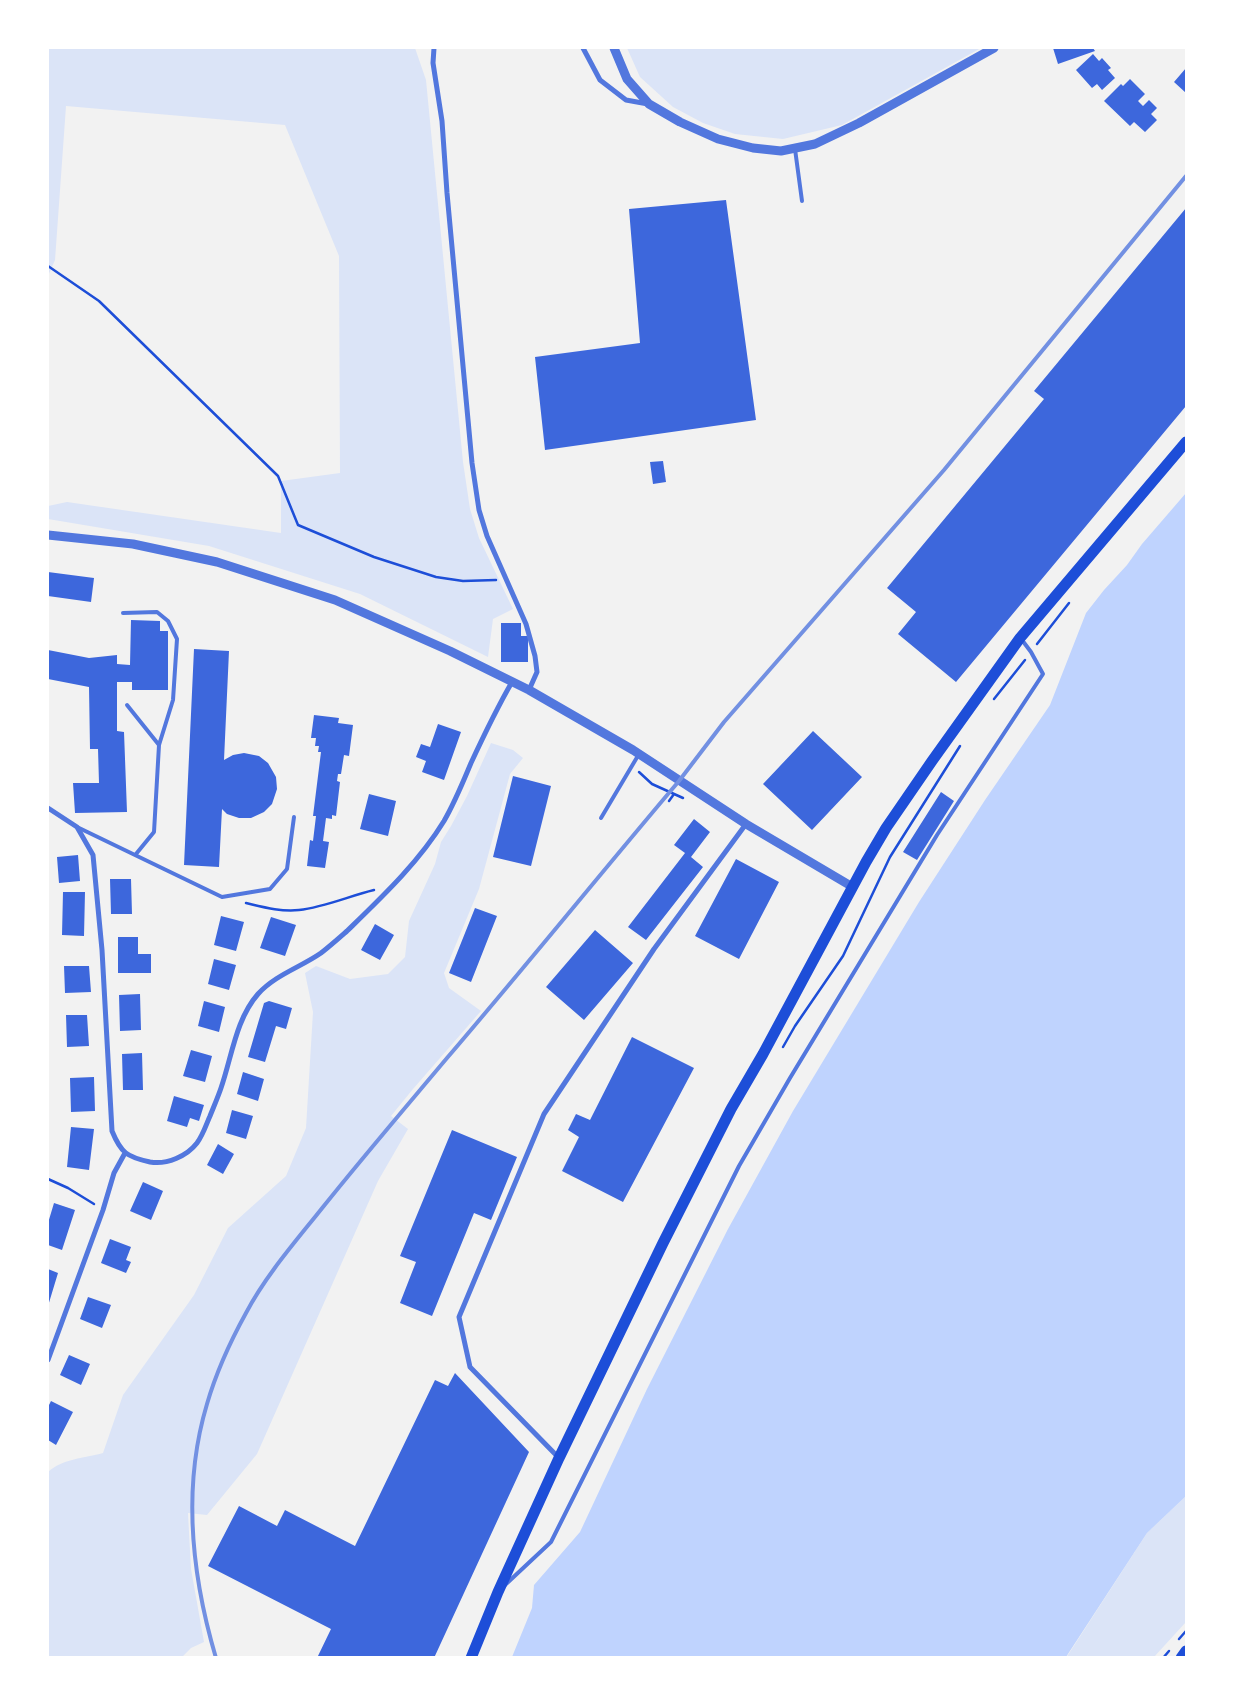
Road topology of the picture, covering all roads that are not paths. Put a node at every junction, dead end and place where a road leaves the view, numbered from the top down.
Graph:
1 (434, 48) edge
2 (583, 48) edge
3 (614, 48) edge
4 (994, 48) edge
5 (650, 104) junction
6 (795, 148) junction
7 (802, 201) dead end
8 (1186, 442) edge
9 (48, 534) edge
10 (123, 613) dead end
11 (1020, 638) junction
12 (512, 682) junction
13 (529, 690) junction
14 (127, 704) dead end
15 (159, 745) junction
16 (639, 754) junction
17 (48, 808) edge
18 (294, 817) dead end
19 (601, 818) dead end
20 (746, 824) junction
21 (77, 826) junction
22 (136, 854) junction
23 (851, 886) junction
24 (125, 1153) junction
25 (48, 1360) edge
26 (559, 1458) junction
27 (498, 1592) junction
28 (1186, 1651) edge
29 (471, 1658) edge
30 (1181, 1658) edge

1 - 13 street
2 - 5 street
3 - 5 street
4 - 6 street
5 - 6 street
6 - 7 lane
8 - 11 main road
9 - 12 street
10 - 15 lane
11 - 23 main road
11 - 27 lane
12 - 13 street
12 - 24 street
13 - 16 street
14 - 15 lane
15 - 22 lane
16 - 19 lane
16 - 20 street
17 - 21 street
18 - 22 lane
20 - 23 street
20 - 26 street
21 - 22 lane
21 - 24 street
23 - 26 main road
24 - 25 street
26 - 27 main road
27 - 29 main road
28 - 30 main road

